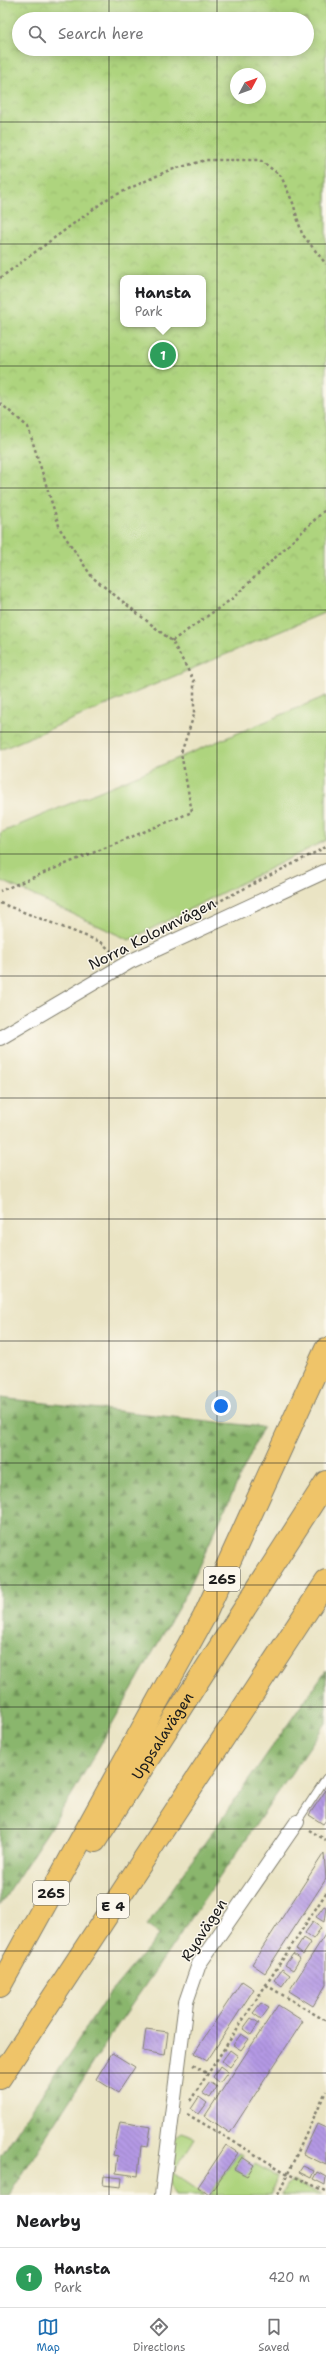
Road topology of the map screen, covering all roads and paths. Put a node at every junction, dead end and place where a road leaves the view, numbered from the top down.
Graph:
1 (326, 264) edge
2 (0, 278) edge
3 (0, 403) edge
4 (326, 509) edge
5 (172, 641) junction
6 (326, 846) edge
7 (326, 871) edge
8 (0, 891) edge
9 (0, 903) edge
10 (197, 912) dead end
11 (121, 951) dead end
12 (0, 1038) edge
13 (326, 1349) edge
14 (326, 1482) edge
15 (326, 1582) edge
16 (326, 1778) edge
17 (297, 1822) joint
18 (326, 1836) edge
19 (324, 1839) dead end
20 (326, 1893) edge
21 (266, 1985) junction
22 (0, 1986) edge
23 (0, 1989) edge
24 (326, 2021) edge
25 (0, 2078) edge
26 (326, 2091) edge
27 (187, 2105) dead end
28 (183, 2112) dead end
29 (288, 2174) junction
30 (326, 2191) edge
31 (162, 2195) edge
32 (278, 2195) edge

1 - 2 path
3 - 5 path
4 - 5 path
5 - 8 path
6 - 10 path
7 - 12 street, Norra Kolonnvägen
9 - 11 path
13 - 22 highway, 265
14 - 23 highway, Uppsalavägen
15 - 25 highway, E 4
16 - 17 lane, Ryavägen
17 - 31 street, Ryavägen
18 - 19 path
20 - 21 path
21 - 24 path
21 - 27 path
26 - 29 path
28 - 29 path
29 - 30 path
29 - 32 path

